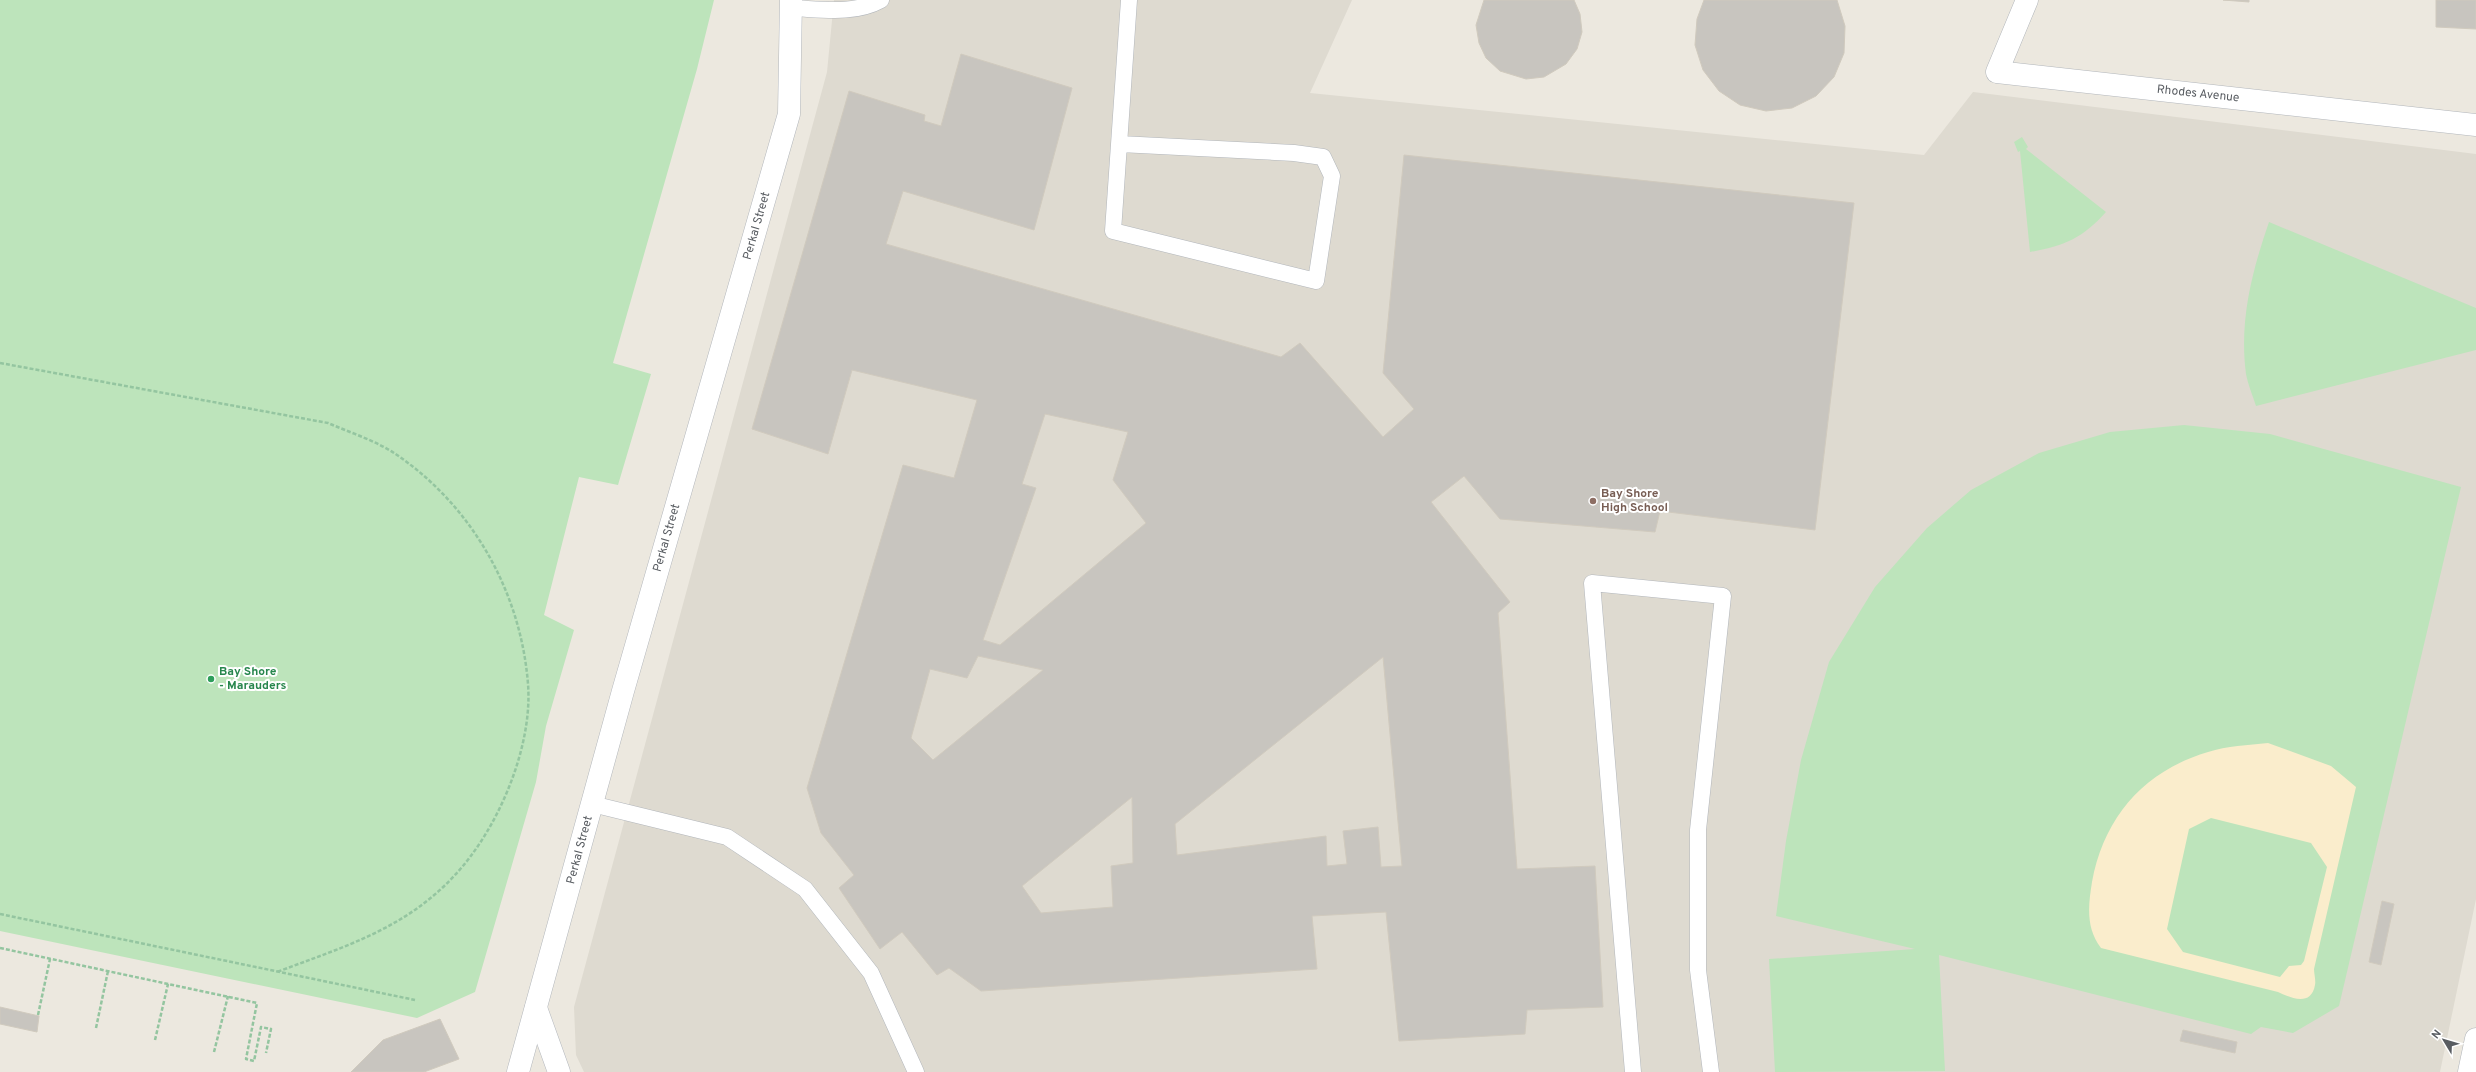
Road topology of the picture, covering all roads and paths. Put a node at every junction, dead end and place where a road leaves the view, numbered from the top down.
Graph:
1 (881, 0) edge
2 (1130, 0) edge
3 (2027, 0) edge
4 (791, 4) edge
5 (2476, 125) edge
6 (1120, 144) junction
7 (0, 363) edge
8 (592, 804) junction
9 (0, 914) edge
10 (0, 948) edge
11 (50, 959) junction
12 (108, 971) junction
13 (277, 972) junction
14 (168, 984) junction
15 (228, 996) junction
16 (415, 1000) dead end
17 (536, 1008) junction
18 (38, 1015) dead end
19 (96, 1028) dead end
20 (2476, 1039) edge
21 (155, 1040) dead end
22 (214, 1052) dead end
23 (266, 1053) dead end
24 (518, 1072) edge
25 (559, 1072) edge
26 (916, 1072) edge
27 (1633, 1072) edge
28 (1711, 1072) edge
29 (2469, 1072) edge

1 - 4 lane
2 - 6 lane
3 - 5 street, Rhodes Avenue
4 - 8 street, Perkal Street
6 - 6 lane
7 - 13 path
8 - 17 street, Perkal Street
8 - 26 lane
9 - 13 path
10 - 11 path
11 - 12 path
11 - 18 path
12 - 14 path
12 - 19 path
13 - 16 path
14 - 15 path
14 - 21 path
15 - 22 path
15 - 23 path
17 - 24 street, Perkal Street
17 - 25 street
20 - 29 street
27 - 28 lane

